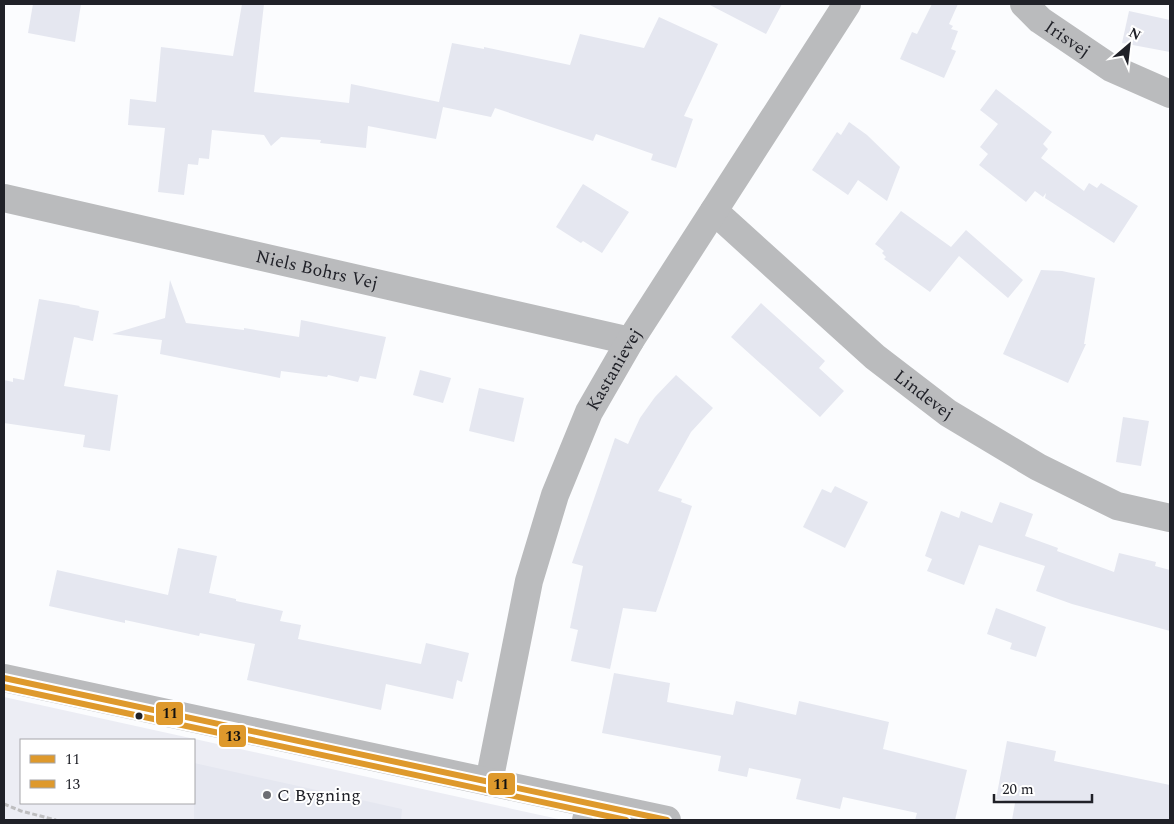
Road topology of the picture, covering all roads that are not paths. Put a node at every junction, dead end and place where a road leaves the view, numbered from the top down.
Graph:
1 (847, 4) edge
2 (1024, 4) edge
3 (1170, 94) edge
4 (4, 198) edge
5 (714, 211) junction
6 (630, 341) junction
7 (1170, 518) edge
8 (4, 678) edge
9 (489, 782) junction
10 (584, 812) edge
11 (667, 820) edge

1 - 5 street, Kastanievej
2 - 3 street, Irisvej
4 - 6 street, Niels Bohrs Vej
5 - 6 street, Kastanievej
5 - 7 street, Lindevej
6 - 9 street, Kastanievej
8 - 9 street
9 - 10 street
10 - 11 street

